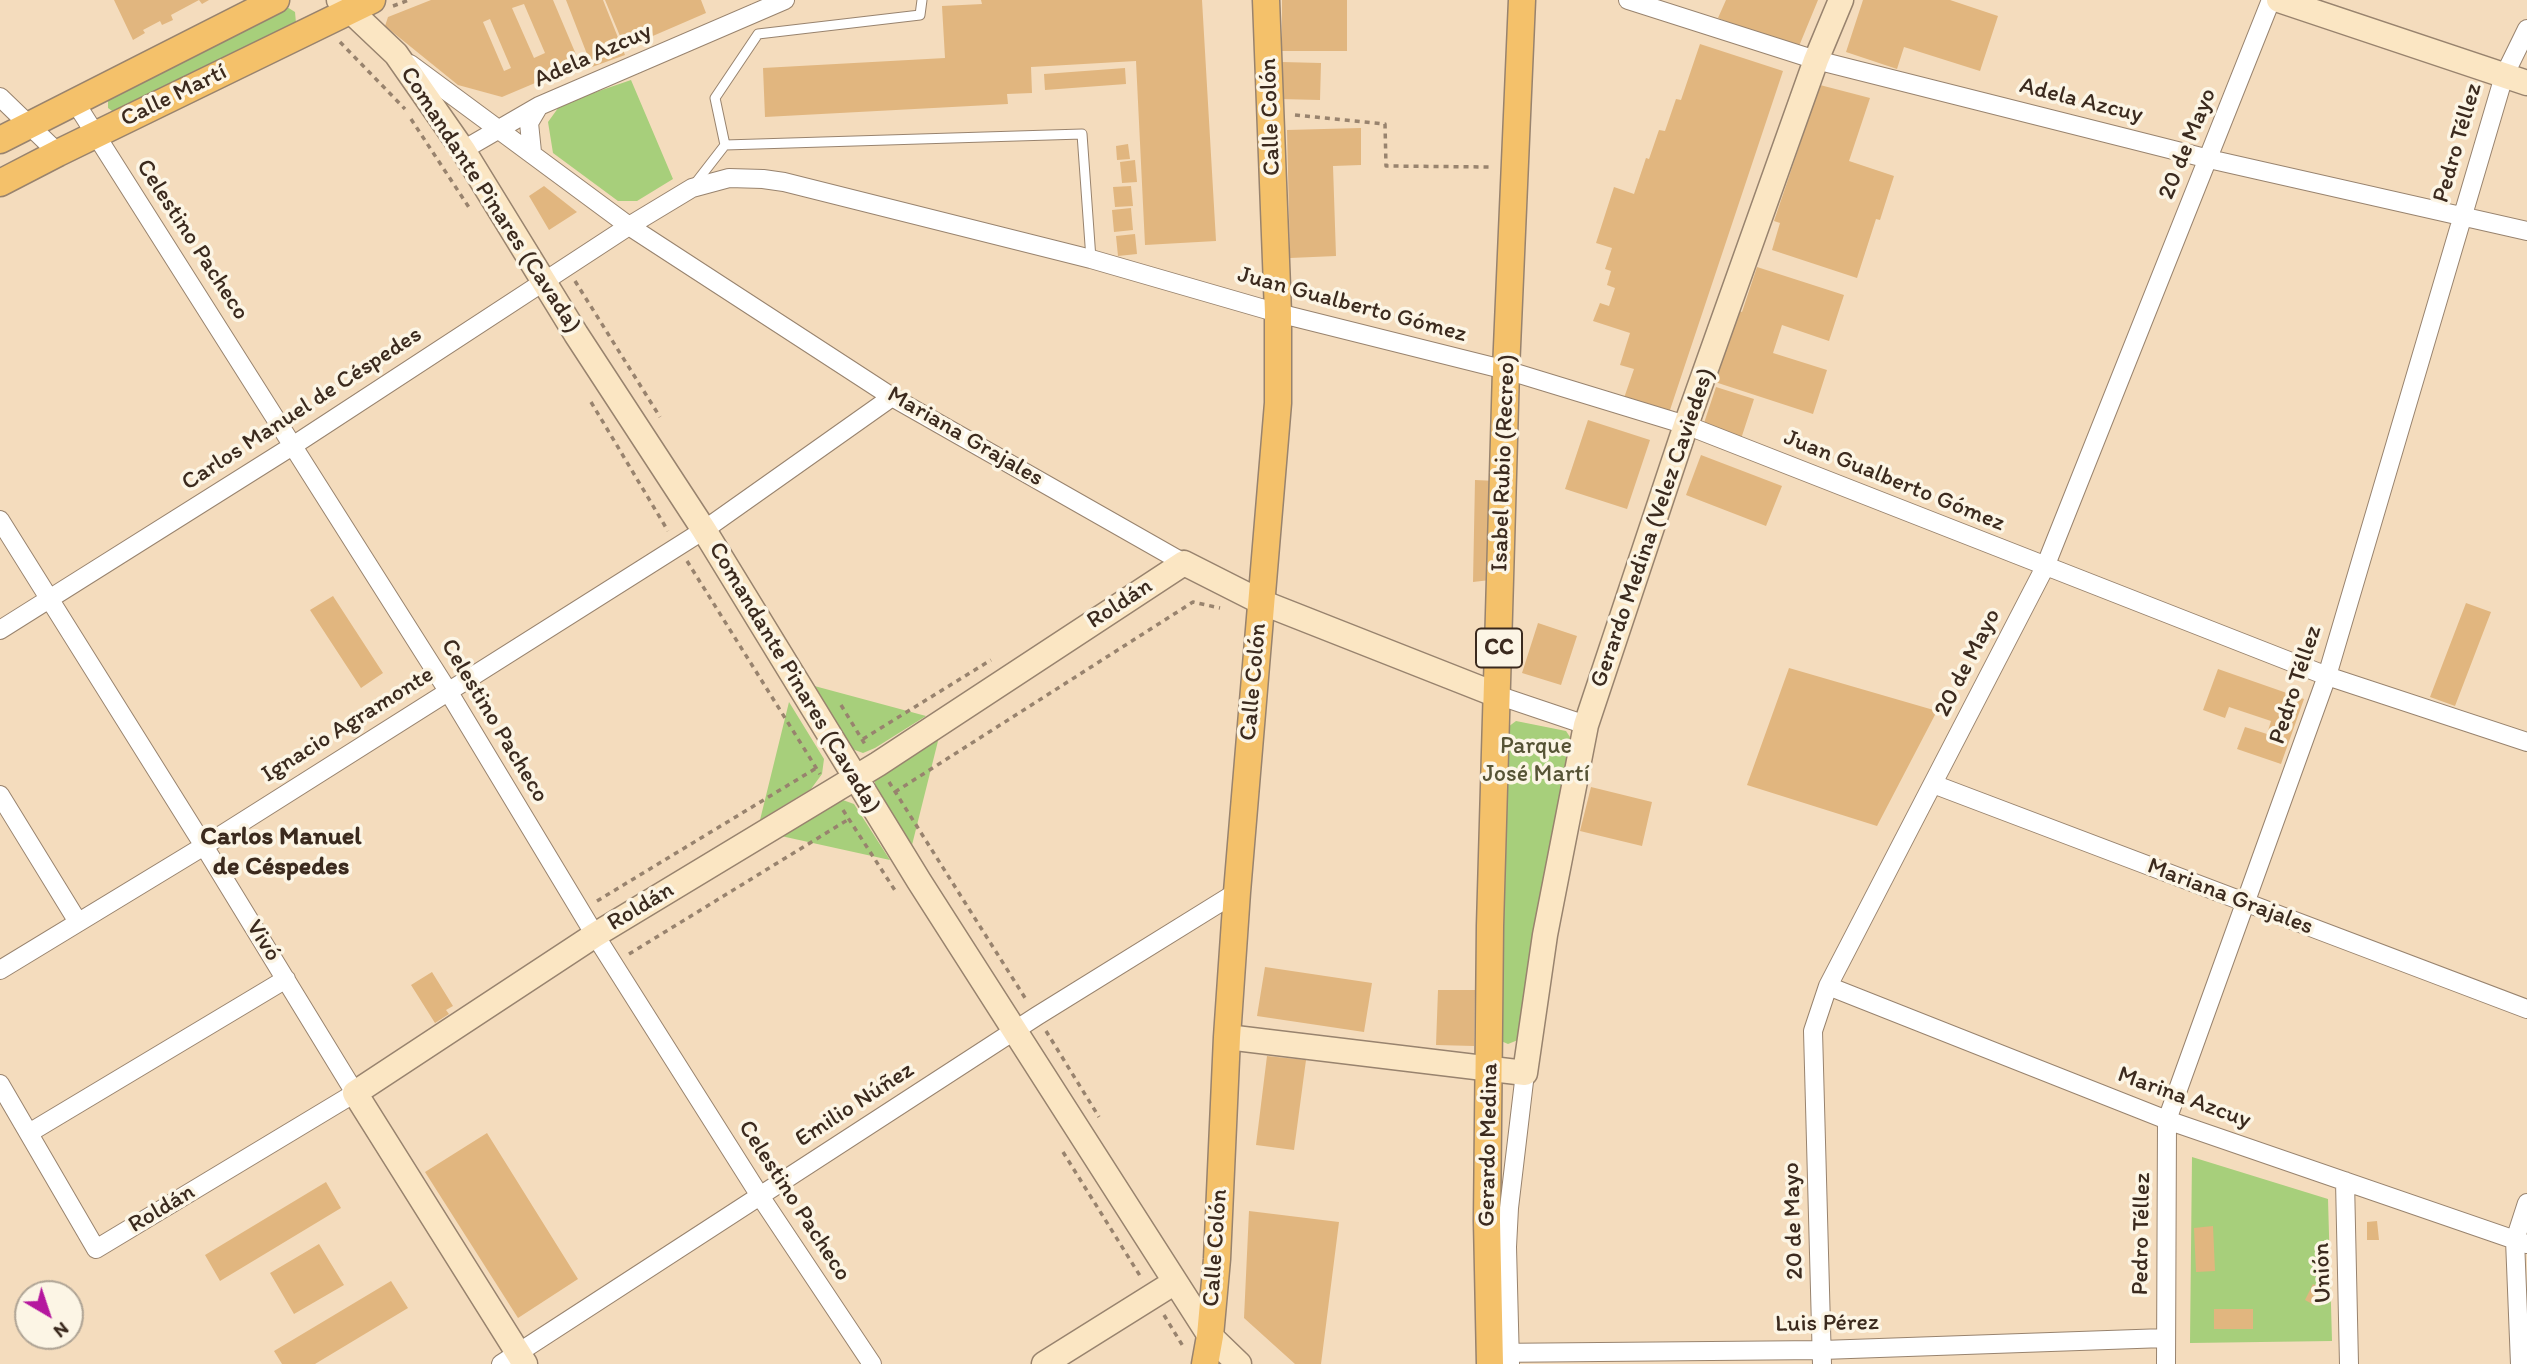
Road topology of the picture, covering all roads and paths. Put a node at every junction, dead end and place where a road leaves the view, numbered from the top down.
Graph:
1 (276, 0) edge
2 (785, 0) edge
3 (922, 0) edge
4 (1266, 0) edge
5 (1522, 0) edge
6 (1628, 0) edge
7 (1841, 0) edge
8 (2272, 0) edge
9 (2279, 0) edge
10 (354, 3) edge
11 (758, 5) edge
12 (2527, 29) edge
13 (339, 41) dead end
14 (396, 54) junction
15 (1816, 60) junction
16 (2515, 79) edge
17 (0, 97) edge
18 (75, 102) junction
19 (539, 106) junction
20 (1271, 112) junction
21 (30, 124) junction
22 (497, 129) junction
23 (95, 135) junction
24 (0, 140) edge
25 (724, 145) junction
26 (463, 150) junction
27 (532, 152) junction
28 (58, 153) junction
29 (2209, 159) junction
30 (1514, 167) junction
31 (0, 183) edge
32 (692, 188) junction
33 (473, 213) dead end
34 (2463, 215) junction
35 (629, 226) junction
36 (2527, 231) edge
37 (1091, 260) junction
38 (545, 283) junction
39 (1278, 313) junction
40 (1506, 370) junction
41 (892, 397) junction
42 (588, 398) dead end
43 (1686, 425) junction
44 (294, 444) junction
45 (0, 520) edge
46 (704, 530) junction
47 (678, 547) junction
48 (1184, 562) junction
49 (2045, 567) junction
50 (50, 598) junction
51 (1260, 609) junction
52 (0, 630) edge
53 (1001, 654) dead end
54 (2327, 676) junction
55 (448, 691) junction
56 (1497, 695) junction
57 (1586, 725) junction
58 (2527, 742) edge
59 (839, 754) junction
60 (817, 768) junction
61 (854, 778) junction
62 (1933, 784) junction
63 (831, 792) junction
64 (0, 795) edge
65 (872, 807) junction
66 (849, 819) junction
67 (204, 845) junction
68 (1237, 892) junction
69 (900, 898) dead end
70 (2245, 904) junction
71 (580, 912) junction
72 (78, 922) junction
73 (1490, 926) joint
74 (595, 935) junction
75 (613, 964) junction
76 (0, 970) edge
77 (286, 979) junction
78 (1828, 986) junction
79 (2527, 1009) edge
80 (1016, 1030) junction
81 (1227, 1037) junction
82 (1490, 1069) junction
83 (1524, 1073) junction
84 (0, 1084) edge
85 (355, 1093) junction
86 (2167, 1121) junction
87 (29, 1133) junction
88 (1060, 1147) dead end
89 (2345, 1181) junction
90 (760, 1196) junction
91 (2527, 1202) edge
92 (2521, 1242) edge
93 (1175, 1282) junction
94 (1153, 1296) junction
95 (1210, 1336) junction
96 (2165, 1338) junction
97 (1822, 1357) edge
98 (1196, 1358) edge
99 (1500, 1358) edge
100 (515, 1360) edge
101 (872, 1364) edge
102 (1044, 1364) edge
103 (1239, 1364) edge
104 (2166, 1364) edge
105 (2349, 1364) edge
106 (2520, 1364) edge

1 - 18 main road, Calle Martí
2 - 11 street, Adela Azcuy
3 - 25 lane
4 - 20 main road, Calle Colón
5 - 30 main road, Isabel Rubio (Recreo) / CC
6 - 15 street, Adela Azcuy
7 - 15 main road, Gerardo Medina (Velez Caviedes)
8 - 29 street, 20 de Mayo
9 - 16 main road
10 - 14 main road, Comandante Pinares (Cavada)
10 - 23 main road, Calle Martí
11 - 19 street, Adela Azcuy
12 - 16 street, Pedro Téllez
13 - 33 path
14 - 22 street, Mariana Grajales
14 - 26 main road, Comandante Pinares (Cavada)
15 - 29 street, Adela Azcuy
15 - 43 main road, Gerardo Medina (Velez Caviedes)
16 - 34 street, Pedro Téllez
17 - 21 street
18 - 21 main road, Calle Martí
18 - 23 street, Celestino Pacheco
19 - 22 street, Adela Azcuy
19 - 27 street
20 - 30 path
20 - 39 main road, Calle Colón
21 - 24 main road, Calle Martí
21 - 28 street
22 - 26 street, Adela Azcuy
22 - 27 street, Mariana Grajales
23 - 28 main road, Calle Martí
23 - 44 street, Celestino Pacheco
25 - 32 lane
25 - 37 lane
26 - 38 main road, Comandante Pinares (Cavada)
27 - 35 street, Mariana Grajales
28 - 31 main road, Calle Martí
29 - 34 street, Adela Azcuy
29 - 49 street, 20 de Mayo
30 - 40 main road, Isabel Rubio (Recreo) / CC
32 - 35 street, Juan Gualberto Gómez
32 - 37 street, Juan Gualberto Gómez
34 - 36 street, Adela Azcuy
34 - 54 street, Pedro Téllez
35 - 38 street, Carlos Manuel de Céspedes
35 - 41 street, Mariana Grajales
37 - 39 street, Juan Gualberto Gómez
38 - 44 street, Carlos Manuel de Céspedes
38 - 46 main road, Comandante Pinares (Cavada)
39 - 40 street, Juan Gualberto Gómez
39 - 51 main road, Calle Colón
40 - 43 street, Juan Gualberto Gómez
40 - 56 main road, Isabel Rubio (Recreo) / CC
41 - 46 street, Ignacio Agramonte
41 - 48 street, Mariana Grajales
42 - 47 path
43 - 49 street, Juan Gualberto Gómez
43 - 57 main road, Gerardo Medina (Velez Caviedes)
44 - 50 street, Carlos Manuel de Céspedes
44 - 55 street, Celestino Pacheco
45 - 50 street, Vivó
46 - 47 street, Ignacio Agramonte
46 - 59 main road, Comandante Pinares (Cavada)
47 - 55 street, Ignacio Agramonte
47 - 60 path
48 - 51 main road, Mariana Grajales
48 - 61 main road, Roldán
49 - 54 street, Juan Gualberto Gómez
49 - 62 street, 20 de Mayo
50 - 52 street, Carlos Manuel de Céspedes
50 - 67 street, Vivó
51 - 56 main road, Mariana Grajales
51 - 65 path
51 - 68 main road, Calle Colón
53 - 59 path
54 - 58 street, Juan Gualberto Gómez
54 - 70 street, Pedro Téllez
55 - 67 street, Ignacio Agramonte
55 - 71 street, Celestino Pacheco
56 - 57 street, Mariana Grajales
56 - 73 main road, Isabel Rubio (Recreo) / CC
57 - 83 main road, Gerardo Medina (Velez Caviedes)
59 - 60 path
59 - 61 main road, Comandante Pinares (Cavada)
60 - 63 path
60 - 71 path
61 - 63 main road, Roldán
61 - 65 main road, Comandante Pinares (Cavada)
62 - 70 street, Mariana Grajales
62 - 78 street, 20 de Mayo
63 - 66 path
63 - 74 main road, Roldán
64 - 72 street
65 - 80 main road, Comandante Pinares (Cavada)
66 - 69 path
66 - 75 path
67 - 72 street, Ignacio Agramonte
67 - 77 street, Vivó
68 - 80 street, Emilio Núñez
68 - 81 main road, Calle Colón
70 - 79 street, Mariana Grajales
70 - 86 street, Pedro Téllez
71 - 74 street, Celestino Pacheco
72 - 76 street, Ignacio Agramonte
73 - 82 main road, Gerardo Medina / CC
74 - 75 street, Celestino Pacheco
74 - 85 main road, Roldán
75 - 90 street, Celestino Pacheco
77 - 85 street, Vivó
77 - 87 street
78 - 86 street, Marina Azcuy
78 - 97 street, 20 de Mayo
80 - 90 street, Emilio Núñez
80 - 93 main road, Comandante Pinares (Cavada)
81 - 82 main road
81 - 95 main road, Calle Colón
82 - 83 main road
82 - 99 main road, Gerardo Medina / CC
83 - 99 street, Gerardo Medina
84 - 87 street
85 - 87 street, Roldán
85 - 100 main road, Vivó
86 - 89 street, Marina Azcuy
86 - 96 street, Pedro Téllez
88 - 94 path
89 - 92 street, Marina Azcuy
89 - 105 street, Unión
90 - 100 street, Emilio Núñez
90 - 101 street, Celestino Pacheco
91 - 92 street
92 - 106 street
93 - 94 main road
93 - 95 main road, Comandante Pinares (Cavada)
94 - 98 path
94 - 102 main road
95 - 98 main road, Calle Colón
95 - 103 main road, Comandante Pinares (Cavada)
96 - 97 street, Luis Pérez
96 - 104 street, Pedro Téllez
97 - 99 street, Luis Pérez

